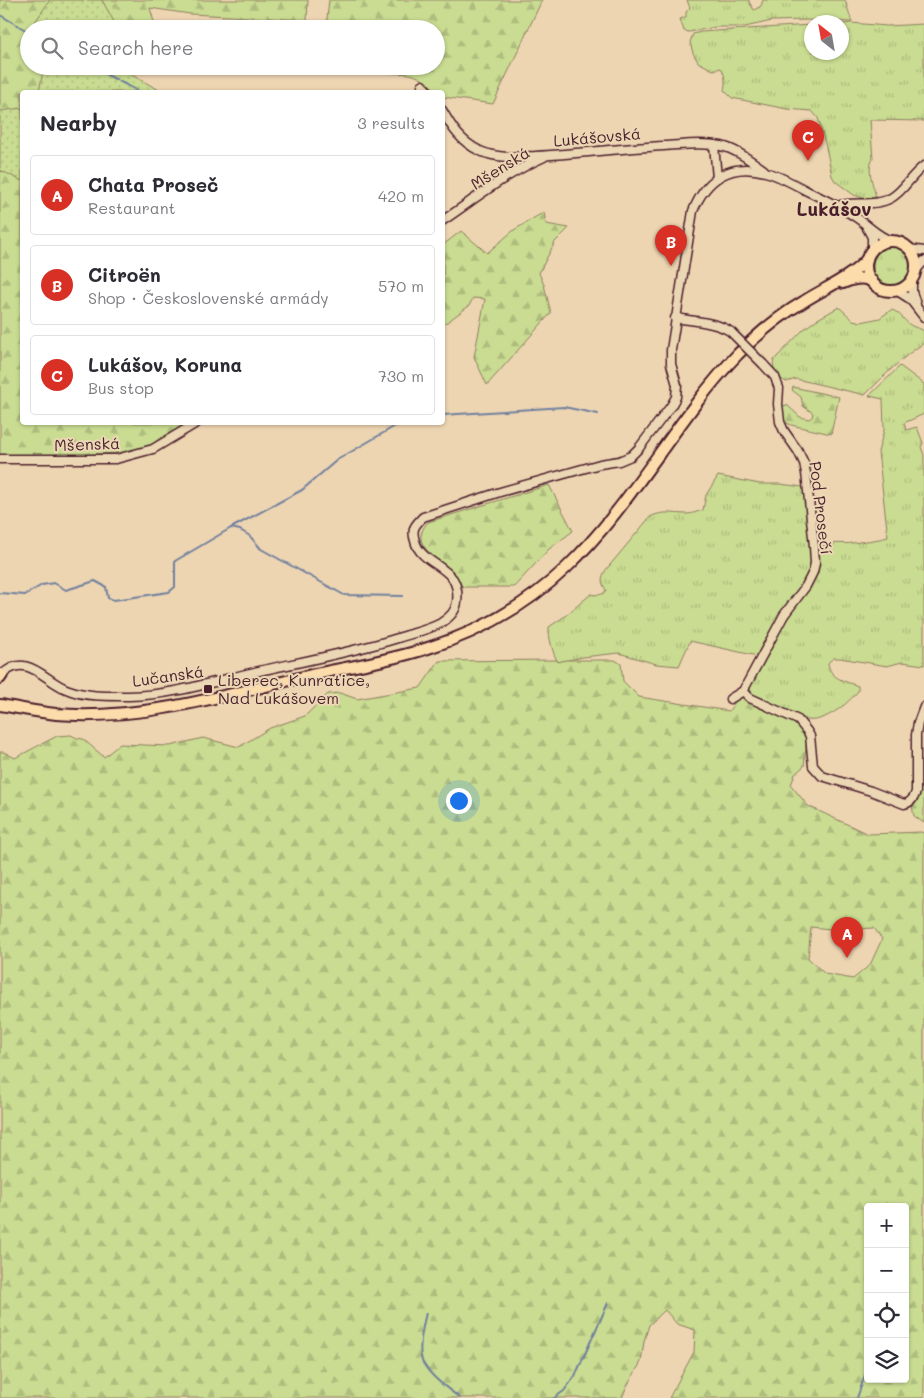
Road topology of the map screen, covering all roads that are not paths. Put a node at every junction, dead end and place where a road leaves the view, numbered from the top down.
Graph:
1 (422, 85) dead end
2 (428, 90) edge
3 (445, 115) edge
4 (714, 146) junction
5 (548, 155) junction
6 (924, 166) edge
7 (768, 172) junction
8 (717, 178) junction
9 (837, 206) junction
10 (445, 219) edge
11 (865, 224) junction
12 (892, 241) junction
13 (909, 248) junction
14 (924, 251) edge
15 (869, 255) junction
16 (924, 262) edge
17 (914, 275) junction
18 (872, 282) junction
19 (823, 290) junction
20 (896, 290) junction
21 (922, 313) edge
22 (675, 318) junction
23 (193, 425) edge
24 (0, 459) edge
25 (1, 675) edge
26 (743, 691) junction
27 (730, 699) dead end
28 (0, 705) edge
29 (924, 707) edge

1 - 2 street
3 - 5 street, Lukášovská
4 - 5 street, Lukášovská
4 - 7 street, Lukášovská
4 - 8 street
5 - 10 street, Mšenská
6 - 9 street
7 - 8 street
7 - 9 street, Lukášovská
8 - 22 street, Lučanská
9 - 11 street, Lukášovská
11 - 12 street, Lukášovská
11 - 15 street
12 - 13 main road
12 - 15 main road
13 - 14 street
13 - 17 main road
15 - 18 main road
15 - 19 main road
16 - 17 street
17 - 20 main road
17 - 21 street
18 - 19 main road
18 - 20 main road
19 - 28 main road
20 - 21 street
22 - 25 street, Lučanská
22 - 26 street, Pod Prosečí, bridge
23 - 24 street, Mšenská
26 - 27 street
26 - 29 street

